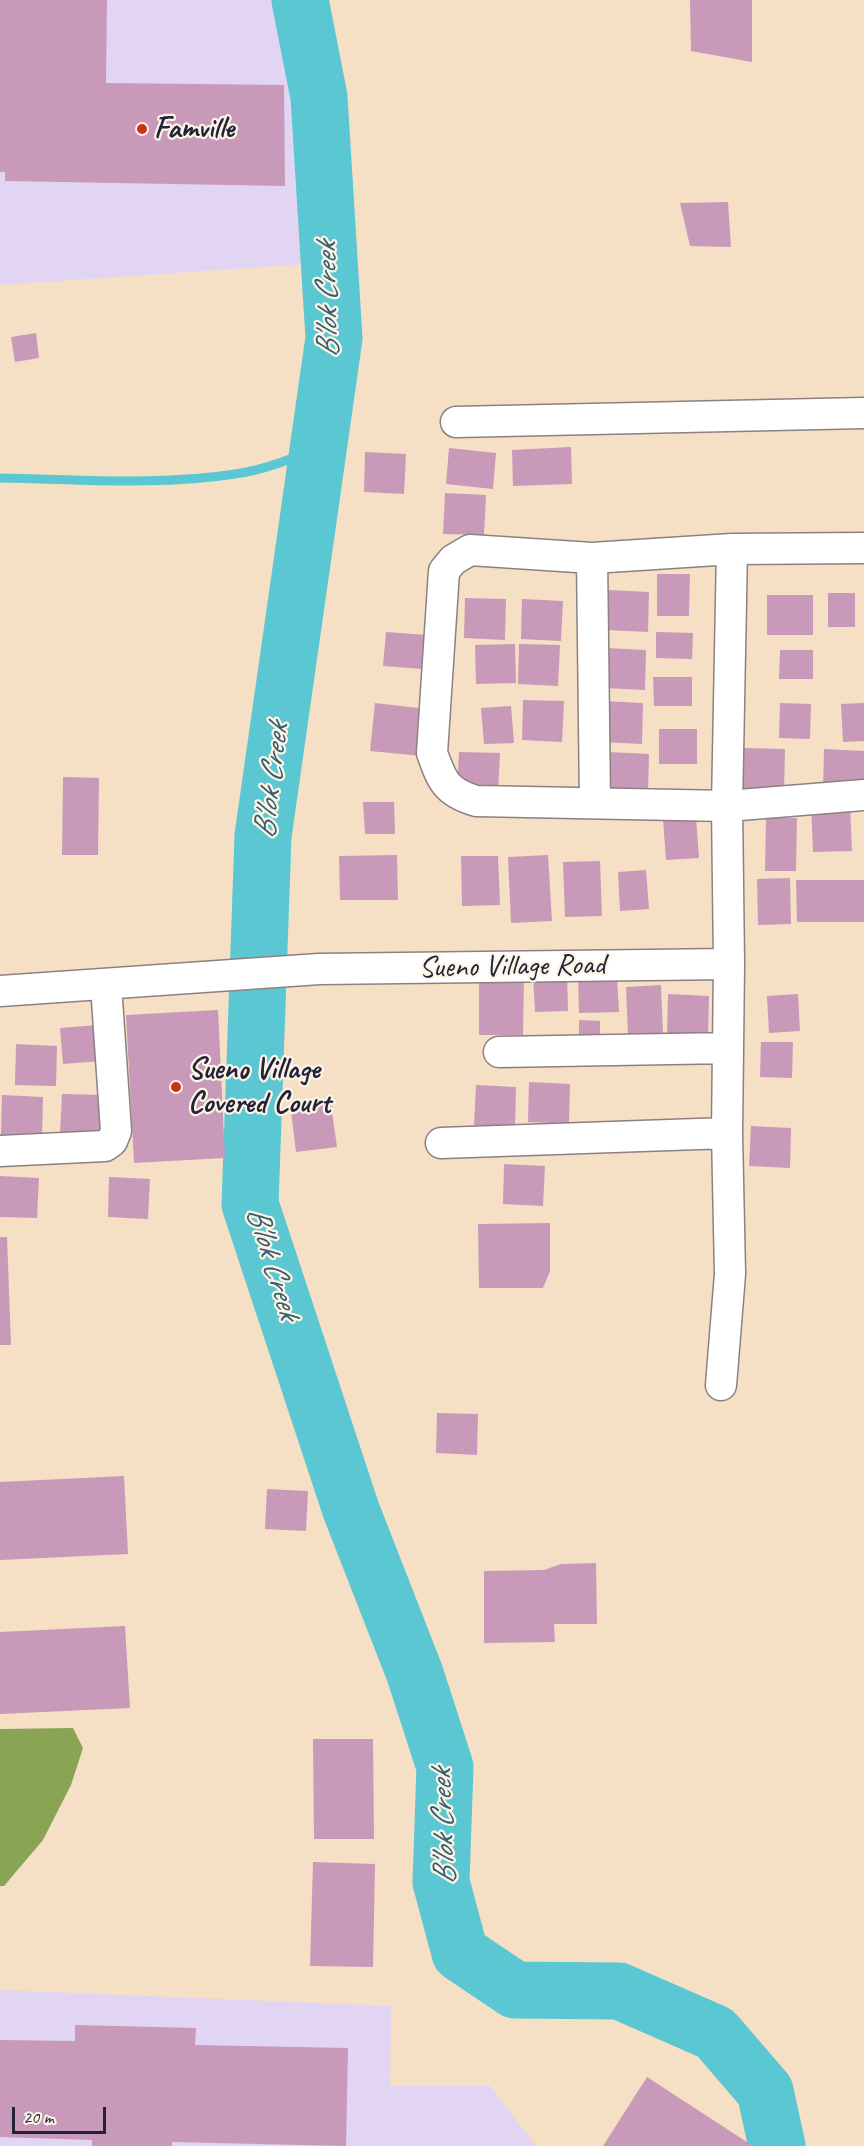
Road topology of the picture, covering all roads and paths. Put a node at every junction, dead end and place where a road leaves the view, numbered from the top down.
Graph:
1 (864, 413) edge
2 (456, 422) dead end
3 (864, 548) edge
4 (732, 549) junction
5 (592, 558) junction
6 (864, 795) edge
7 (594, 803) junction
8 (727, 806) junction
9 (729, 964) junction
10 (106, 985) junction
11 (0, 992) edge
12 (728, 1048) junction
13 (499, 1052) dead end
14 (727, 1133) junction
15 (441, 1143) dead end
16 (0, 1151) edge
17 (721, 1385) dead end

1 - 2 street
3 - 4 street
4 - 5 street
4 - 8 street
5 - 7 street
5 - 7 street
6 - 8 street
7 - 8 street
8 - 9 street
9 - 10 street, Sueno Village Road
9 - 12 street
10 - 11 street, Sueno Village Road
10 - 16 street
12 - 13 street
12 - 14 street
14 - 15 street
14 - 17 street

